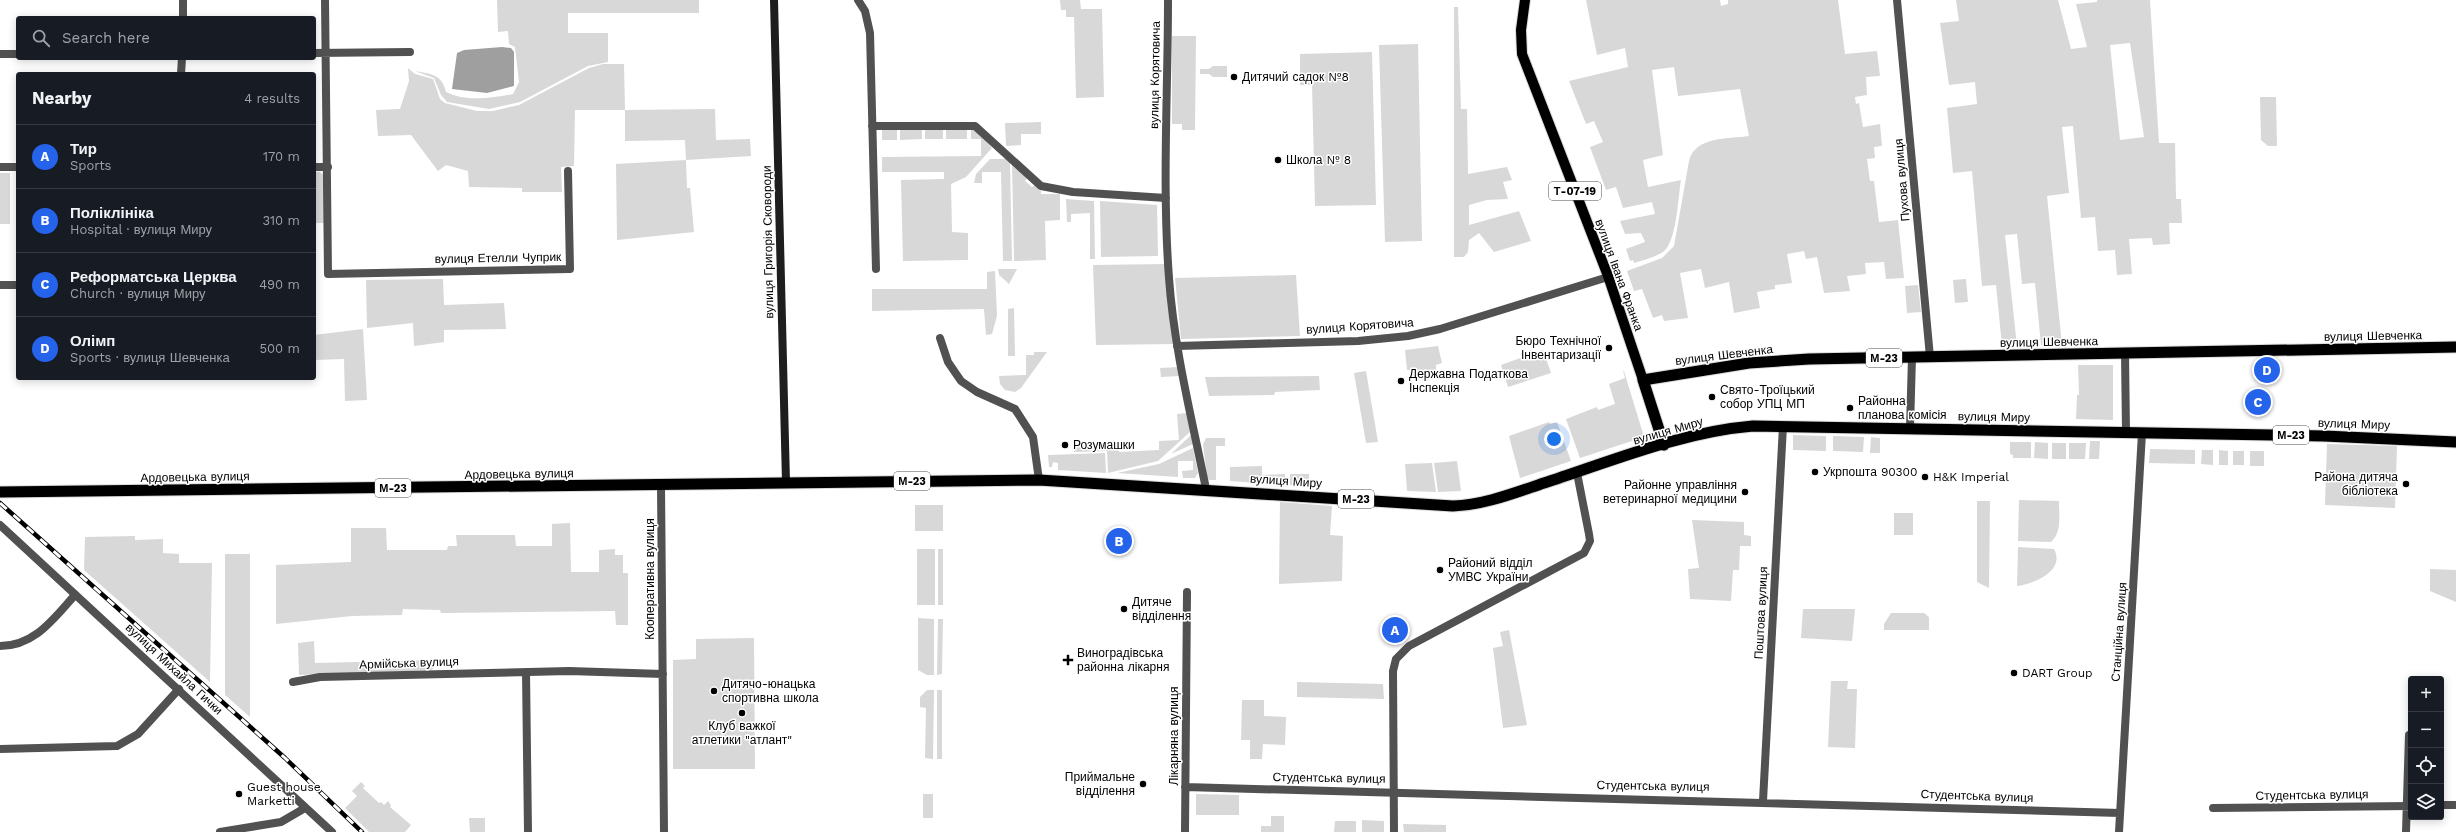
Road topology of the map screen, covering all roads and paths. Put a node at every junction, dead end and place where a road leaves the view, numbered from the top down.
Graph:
1 (183, 0) edge
2 (325, 0) edge
3 (774, 0) edge
4 (858, 0) edge
5 (1168, 0) edge
6 (1525, 0) edge
7 (1897, 0) edge
8 (182, 16) edge
9 (326, 52) junction
10 (410, 52) dead end
11 (316, 53) edge
12 (0, 54) edge
13 (16, 54) edge
14 (182, 60) edge
15 (181, 72) edge
16 (872, 126) junction
17 (0, 167) edge
18 (16, 167) edge
19 (316, 167) edge
20 (328, 167) junction
21 (568, 171) dead end
22 (1166, 198) junction
23 (876, 269) dead end
24 (1608, 277) junction
25 (0, 285) edge
26 (16, 285) edge
27 (940, 338) dead end
28 (1177, 346) junction
29 (2456, 348) edge
30 (2125, 354) junction
31 (1930, 357) junction
32 (1912, 358) junction
33 (1643, 380) junction
34 (1783, 426) junction
35 (1910, 428) junction
36 (2126, 432) junction
37 (2142, 433) junction
38 (2456, 442) edge
39 (1664, 444) junction
40 (1577, 473) junction
41 (1039, 480) junction
42 (786, 482) junction
43 (662, 485) junction
44 (1206, 489) junction
45 (0, 492) edge
46 (0, 525) edge
47 (1187, 592) dead end
48 (76, 595) junction
49 (0, 646) edge
50 (526, 672) junction
51 (663, 674) junction
52 (292, 682) dead end
53 (179, 689) junction
54 (2409, 748) edge
55 (0, 749) edge
56 (2409, 784) edge
57 (1185, 787) junction
58 (1394, 792) junction
59 (1763, 801) junction
60 (2444, 805) edge
61 (2456, 805) edge
62 (2408, 806) edge
63 (305, 808) junction
64 (2213, 808) dead end
65 (2120, 812) junction
66 (2408, 815) edge
67 (220, 832) edge
68 (332, 832) edge
69 (528, 832) edge
70 (664, 832) edge
71 (1185, 832) edge
72 (1394, 832) edge
73 (2119, 832) edge
74 (2406, 832) edge

1 - 8 street
2 - 9 street
3 - 42 main road, вулиця Григорія Сковороди
4 - 16 street
5 - 22 street, вулиця Корятовича
6 - 24 main road, вулиця Івана Франка / Т-07-19
7 - 31 street, Пухова вулиця
9 - 10 street
9 - 11 street
9 - 20 street
12 - 13 street
14 - 15 street
16 - 22 street
16 - 23 street
17 - 18 street
19 - 20 street
20 - 21 street, вулиця Етелли Чуприк
22 - 28 street, вулиця Корятовича
24 - 28 street, вулиця Корятовича
24 - 33 main road, вулиця Івана Франка / Т-07-19
25 - 26 street
27 - 41 street
28 - 44 street, вулиця Корятовича
29 - 30 highway, вулиця Шевченка / М-23
30 - 31 highway, вулиця Шевченка / М-23
30 - 36 street
31 - 32 highway, вулиця Шевченка / М-23
32 - 33 highway, вулиця Шевченка / М-23
32 - 35 street
33 - 39 highway, вулиця Івана Франка
34 - 35 highway, вулиця Миру / М-23
34 - 39 highway, вулиця Миру / М-23
34 - 59 street, Поштова вулиця
35 - 36 highway, вулиця Миру / М-23
36 - 37 highway, вулиця Миру / М-23
37 - 38 highway, вулиця Миру / М-23
37 - 65 street, Станційна вулиця
39 - 40 highway, вулиця Миру / М-23
40 - 44 highway, вулиця Миру / М-23
40 - 58 street
41 - 42 highway, Ардовецька вулиця / М-23
41 - 44 highway, вулиця Миру / М-23
42 - 43 highway, Ардовецька вулиця / М-23
43 - 45 highway, Ардовецька вулиця / М-23
43 - 51 street, Кооперативна вулиця
46 - 48 street, вулиця Михайла Гички
47 - 57 street, Лікарняна вулиця
48 - 49 street
48 - 53 street, вулиця Михайла Гички
50 - 51 street, Армійська вулиця
50 - 52 street, Армійська вулиця
50 - 69 street
51 - 70 street, Кооперативна вулиця
53 - 55 street
53 - 63 street, вулиця Михайла Гички
54 - 56 street
57 - 58 street, Студентська вулиця
57 - 71 street, Лікарняна вулиця
58 - 59 street, Студентська вулиця
58 - 72 street
59 - 65 street, Студентська вулиця
60 - 61 street
62 - 64 street, Студентська вулиця
63 - 67 street
63 - 68 street, вулиця Михайла Гички
65 - 73 street, Станційна вулиця
66 - 74 street

